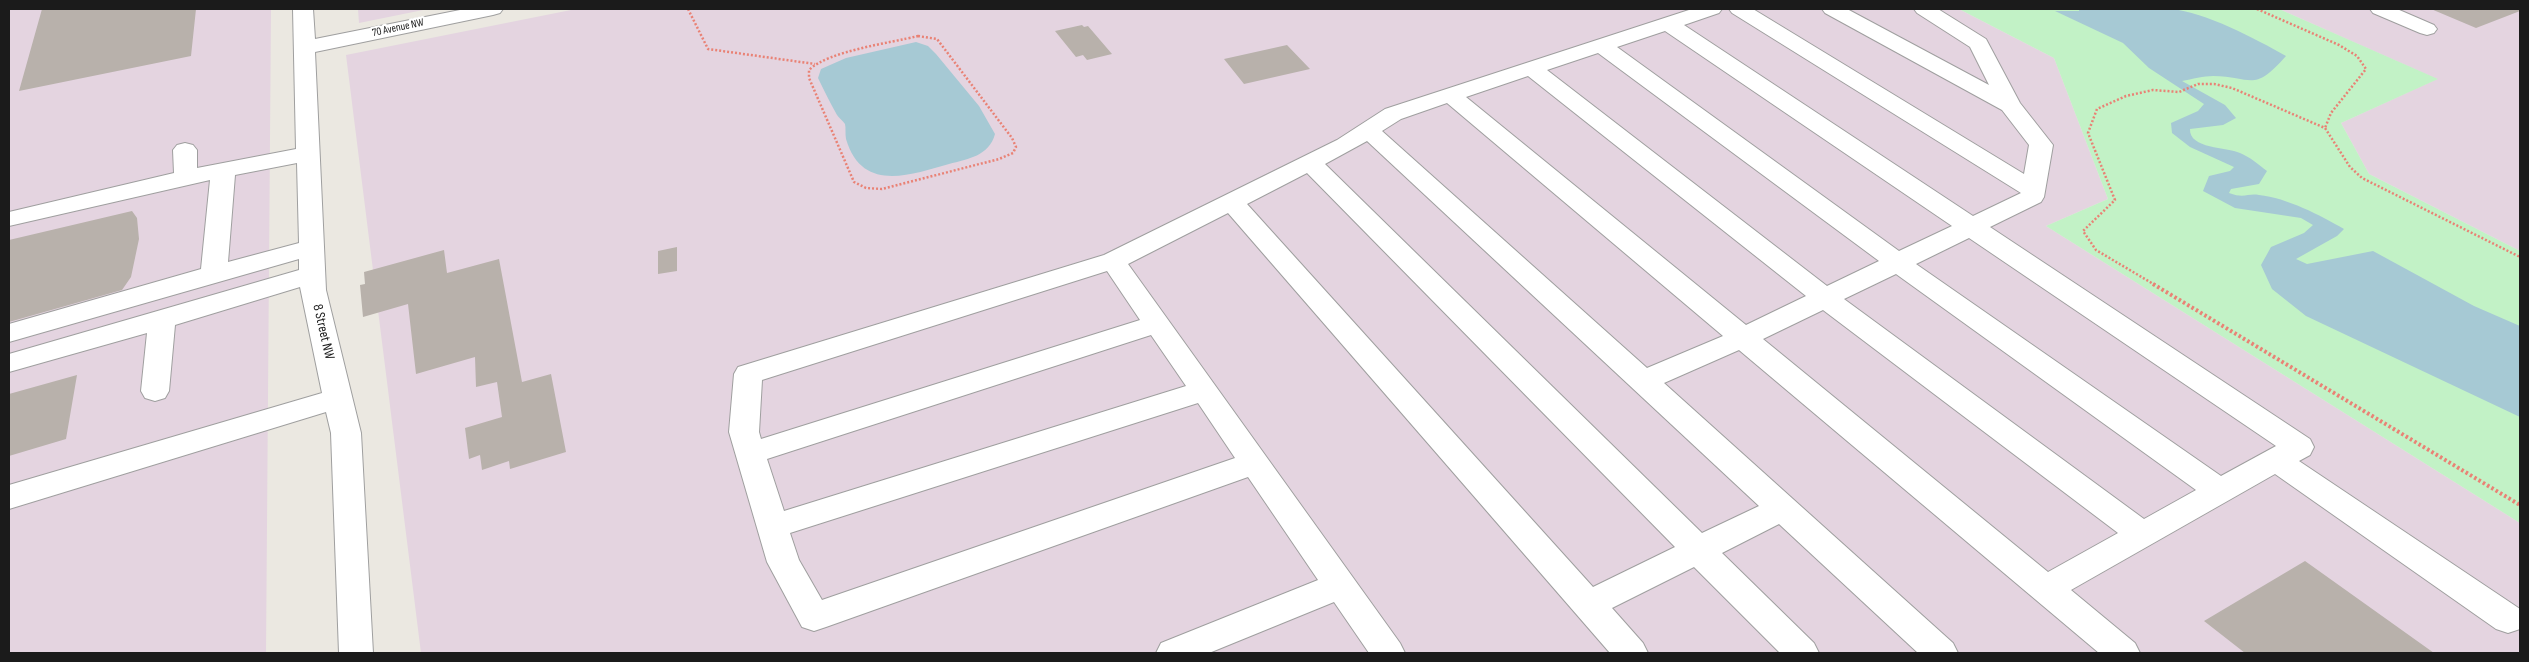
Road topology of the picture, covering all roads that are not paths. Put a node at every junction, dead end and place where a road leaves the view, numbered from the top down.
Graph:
1 (303, 9) edge
2 (493, 9) edge
3 (1712, 9) edge
4 (1739, 9) edge
5 (1832, 9) edge
6 (1924, 9) edge
7 (2380, 9) edge
8 (436, 15) edge
9 (1667, 24) junction
10 (2427, 29) dead end
11 (1600, 46) junction
12 (303, 48) junction
13 (1531, 68) junction
14 (1450, 95) junction
15 (2010, 105) junction
16 (1368, 130) junction
17 (185, 150) dead end
18 (307, 154) junction
19 (1310, 163) junction
20 (223, 171) junction
21 (187, 178) junction
22 (2033, 190) junction
23 (1231, 201) junction
24 (9, 219) edge
25 (1971, 226) junction
26 (311, 248) junction
27 (1113, 261) junction
28 (1897, 262) junction
29 (214, 275) junction
30 (312, 275) junction
31 (1825, 298) junction
32 (162, 320) junction
33 (1157, 324) junction
34 (9, 332) edge
35 (1742, 338) junction
36 (9, 362) edge
37 (1643, 381) junction
38 (155, 391) dead end
39 (1204, 391) junction
40 (338, 398) junction
41 (750, 453) junction
42 (2276, 460) junction
43 (1254, 463) junction
44 (2219, 491) junction
45 (9, 497) edge
46 (1782, 508) junction
47 (772, 526) junction
48 (2142, 534) junction
49 (1697, 549) junction
50 (1340, 585) junction
51 (2045, 589) junction
52 (1588, 605) junction
53 (2508, 619) dead end
54 (356, 653) edge
55 (1173, 653) edge
56 (1388, 653) edge
57 (1631, 653) edge
58 (1802, 653) edge
59 (1942, 653) edge
60 (2123, 653) edge

1 - 12 street, 8 Street NW
2 - 8 street, 70 Avenue NW
3 - 9 street
4 - 22 street
5 - 15 street
6 - 15 street
7 - 10 street
8 - 12 street, 70 Avenue NW
9 - 11 street
9 - 25 street
11 - 13 street
11 - 28 street
12 - 18 street, 8 Street NW
13 - 14 street
13 - 31 street
14 - 16 street
14 - 35 street
15 - 22 street
16 - 19 street
16 - 37 street
17 - 21 street
18 - 20 street
18 - 26 street, 8 Street NW
19 - 23 street
19 - 49 street
20 - 21 street
20 - 29 street
21 - 24 street
22 - 25 street
23 - 27 street
23 - 52 street
25 - 28 street
25 - 42 street
26 - 29 street
26 - 30 street, 8 Street NW
27 - 33 street
27 - 41 street
28 - 31 street
28 - 44 street
29 - 34 street
30 - 32 street
30 - 40 street, 8 Street NW
31 - 35 street
31 - 48 street
32 - 36 street
32 - 38 street
33 - 39 street
33 - 41 street
35 - 37 street
35 - 51 street
37 - 46 street
39 - 43 street
39 - 47 street
40 - 45 street
40 - 54 street, 8 Street NW
41 - 47 street
42 - 44 street
42 - 53 street
43 - 47 street
43 - 50 street
44 - 48 street
46 - 49 street
46 - 59 street
48 - 51 street
49 - 52 street
49 - 58 street
50 - 55 street
50 - 56 street
51 - 60 street
52 - 57 street

